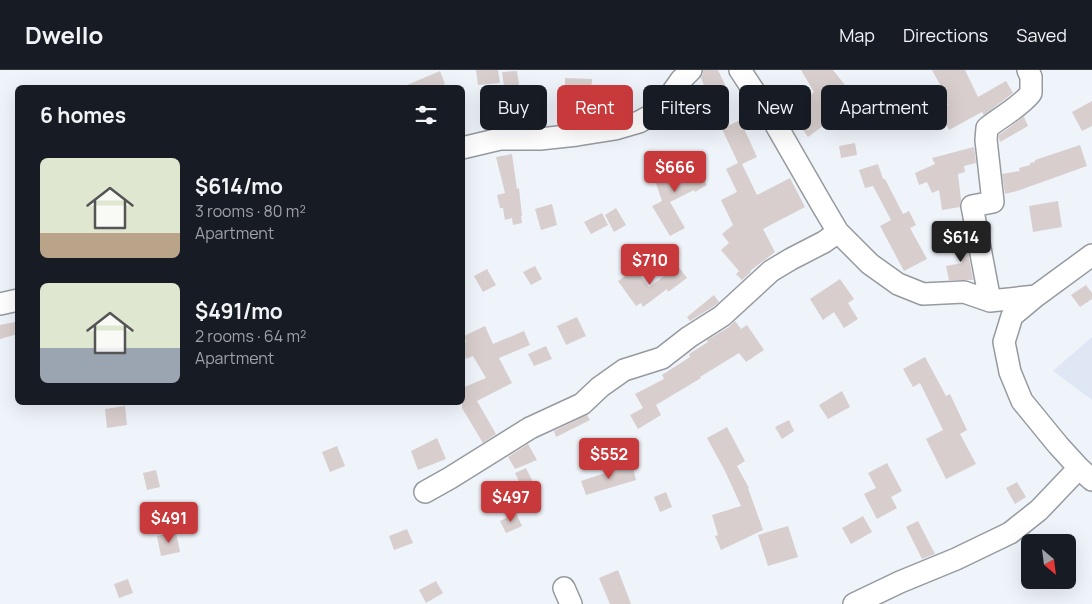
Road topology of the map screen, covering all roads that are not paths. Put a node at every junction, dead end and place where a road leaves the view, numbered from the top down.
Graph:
1 (691, 70) edge
2 (740, 70) edge
3 (1028, 70) edge
4 (465, 147) edge
5 (838, 232) junction
6 (1092, 255) edge
7 (1036, 296) junction
8 (15, 301) edge
9 (990, 301) junction
10 (0, 304) edge
11 (1085, 474) edge
12 (425, 492) dead end
13 (854, 604) edge

1 - 4 street
2 - 5 street
3 - 9 street
5 - 9 street
5 - 12 street
6 - 7 street
7 - 9 street
7 - 11 street
8 - 10 street
11 - 13 street

